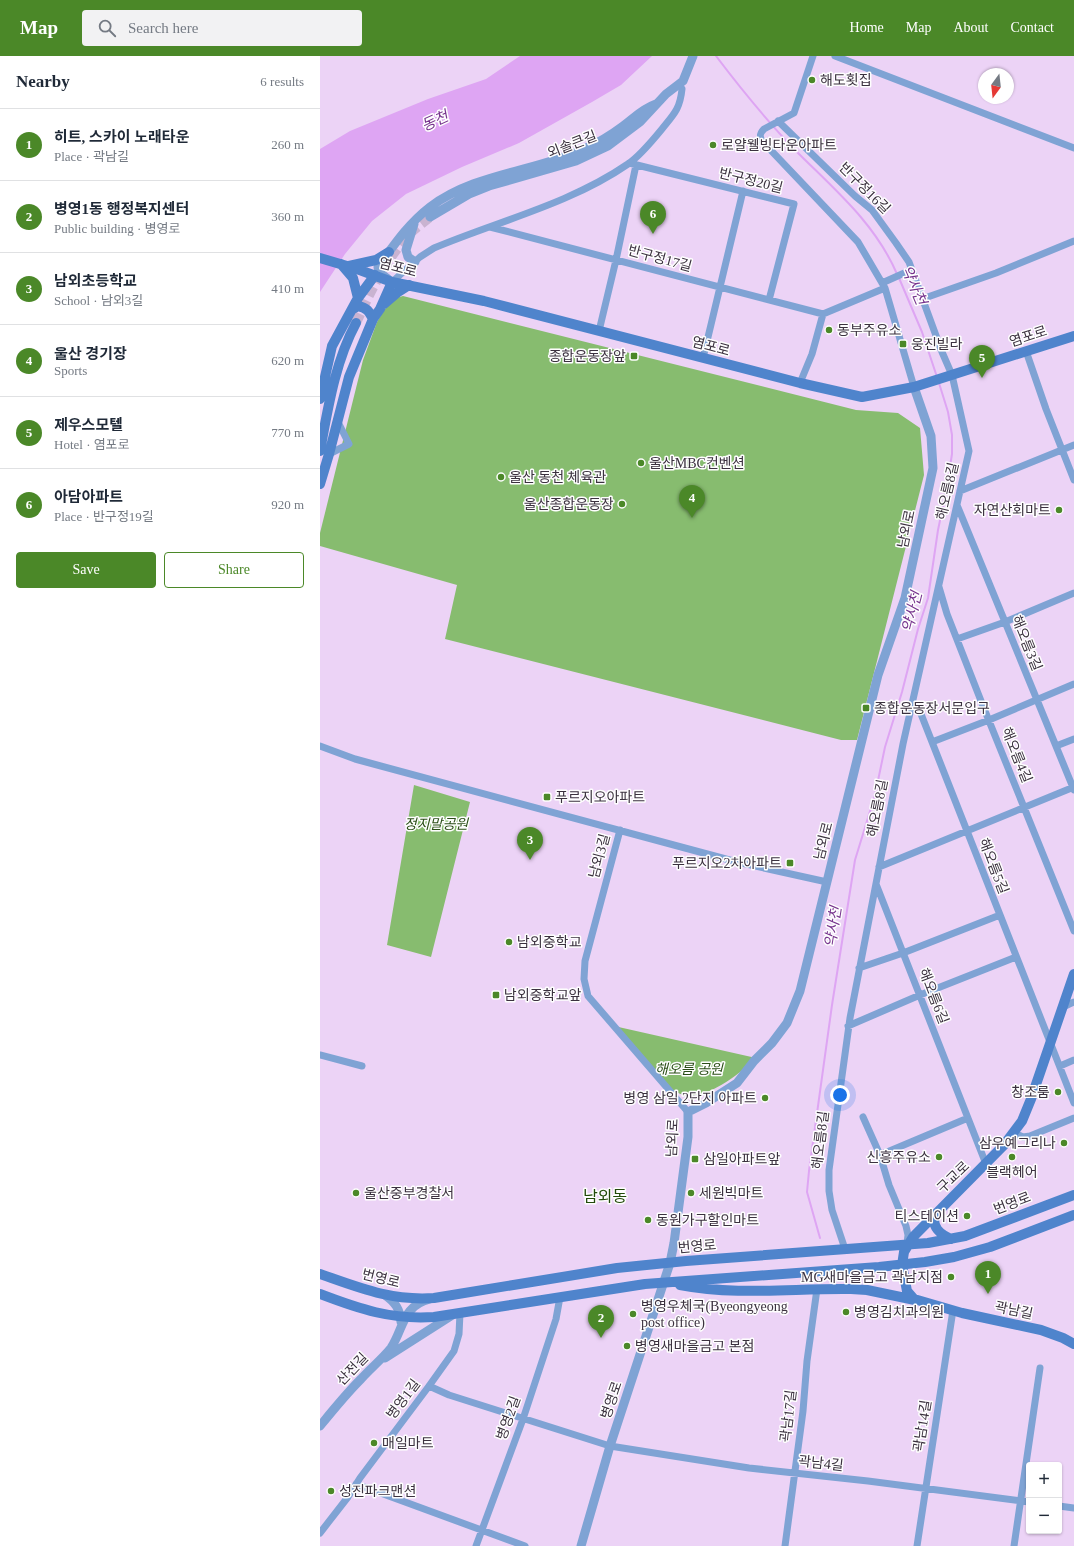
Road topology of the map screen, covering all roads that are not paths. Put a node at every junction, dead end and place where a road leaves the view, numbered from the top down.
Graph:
1 (693, 56) edge
2 (813, 56) edge
3 (835, 56) edge
4 (682, 89) dead end
5 (656, 104) junction
6 (778, 121) junction
7 (1074, 148) edge
8 (632, 164) junction
9 (743, 191) junction
10 (430, 217) tunnel mouth
11 (415, 221) junction
12 (490, 227) junction
13 (1074, 241) edge
14 (389, 252) junction
15 (320, 258) edge
16 (616, 260) junction
17 (415, 262) junction
18 (344, 265) junction
19 (911, 270) junction
20 (375, 275) junction
21 (392, 282) junction
22 (409, 285) junction
23 (883, 286) junction
24 (719, 287) junction
25 (358, 298) junction
26 (922, 299) junction
27 (769, 300) junction
28 (353, 309) junction
29 (380, 309) junction
30 (823, 314) junction
31 (373, 319) junction
32 (356, 323) tunnel mouth
33 (599, 331) junction
34 (1074, 336) edge
35 (1026, 351) junction
36 (703, 358) junction
37 (952, 375) junction
38 (800, 383) junction
39 (914, 387) junction
40 (320, 399) edge
41 (337, 420) junction
42 (1074, 445) edge
43 (1062, 449) junction
44 (325, 452) edge
45 (1074, 480) edge
46 (320, 484) edge
47 (960, 491) junction
48 (957, 505) junction
49 (939, 587) junction
50 (1074, 593) edge
51 (1005, 622) junction
52 (957, 639) junction
53 (1074, 684) edge
54 (1036, 699) junction
55 (913, 702) junction
56 (989, 720) junction
57 (1074, 739) edge
58 (932, 742) junction
59 (320, 746) edge
60 (1056, 746) junction
61 (1074, 788) edge
62 (1024, 807) junction
63 (620, 830) junction
64 (967, 831) junction
65 (879, 867) junction
66 (827, 882) junction
67 (876, 884) junction
68 (1000, 915) junction
69 (1074, 931) edge
70 (903, 953) junction
71 (1016, 957) junction
72 (859, 968) junction
73 (1074, 974) edge
74 (920, 995) junction
75 (1074, 1002) edge
76 (1063, 1007) junction
77 (848, 1026) junction
78 (1051, 1041) junction
79 (320, 1055) edge
80 (1074, 1060) edge
81 (362, 1066) dead end
82 (1060, 1066) junction
83 (1074, 1103) edge
84 (688, 1112) junction
85 (863, 1117) dead end
86 (968, 1118) junction
87 (1074, 1118) edge
88 (1014, 1133) junction
89 (880, 1155) junction
90 (986, 1164) junction
91 (1074, 1195) edge
92 (935, 1214) junction
93 (1074, 1215) edge
94 (951, 1239) junction
95 (907, 1245) junction
96 (845, 1249) junction
97 (670, 1263) junction
98 (902, 1265) junction
99 (320, 1274) edge
100 (665, 1282) junction
101 (817, 1289) junction
102 (320, 1294) edge
103 (385, 1295) junction
104 (560, 1297) junction
105 (434, 1298) junction
106 (919, 1301) junction
107 (953, 1310) junction
108 (457, 1313) junction
109 (402, 1317) junction
110 (1074, 1344) edge
111 (376, 1364) junction
112 (1040, 1368) dead end
113 (429, 1386) junction
114 (523, 1418) junction
115 (320, 1426) edge
116 (610, 1446) junction
117 (794, 1473) junction
118 (356, 1484) junction
119 (925, 1488) junction
120 (1020, 1501) junction
121 (1026, 1502) edge
122 (1062, 1506) edge
123 (1074, 1508) edge
124 (482, 1530) junction
125 (320, 1532) edge
126 (476, 1546) edge
127 (525, 1546) edge
128 (581, 1546) edge
129 (785, 1546) edge
130 (917, 1546) edge
131 (1014, 1546) edge

1 - 5 street, 외솔큰길
2 - 6 street
3 - 7 street
4 - 8 street
5 - 10 street, 외솔큰길
5 - 11 street
6 - 19 street, 반구정16길
6 - 23 street
8 - 9 street, 반구정20길
8 - 12 street
8 - 16 street
9 - 24 street
9 - 27 street, 반구정20길
11 - 14 street
11 - 17 street
12 - 16 street, 반구정17길
12 - 17 street
13 - 26 street
14 - 18 main road
14 - 21 street
15 - 18 main road, 염포로
16 - 24 street, 반구정17길
16 - 33 street
17 - 21 street
18 - 20 main road, 염포로
18 - 25 main road
19 - 23 street
19 - 26 street, 반구정16길
20 - 21 main road, 염포로
20 - 25 main road
21 - 22 main road, 염포로
21 - 29 main road
22 - 29 main road
22 - 33 main road, 염포로
23 - 30 street
23 - 39 street
24 - 27 street, 반구정17길
24 - 36 street
25 - 28 main road
26 - 37 street, 반구정16길
27 - 30 street, 반구정17길
28 - 31 main road
28 - 40 main road
29 - 31 main road
30 - 38 street
31 - 41 main road
32 - 44 main road
33 - 36 main road, 염포로
34 - 35 main road, 염포로
35 - 37 main road, 염포로
35 - 43 street
36 - 38 main road, 염포로
37 - 39 main road, 염포로
37 - 47 street, 해오름8길
38 - 39 main road, 염포로
39 - 66 street, 남외로
41 - 44 main road
41 - 44 street
42 - 43 street
43 - 45 street
43 - 47 street
44 - 46 main road
47 - 48 street, 해오름8길
48 - 49 street, 해오름8길
48 - 51 street, 해오름3길
49 - 52 street, 해오름4길
49 - 55 street, 해오름8길
50 - 51 street
51 - 52 street
51 - 54 street, 해오름3길
52 - 56 street, 해오름4길
53 - 54 street
54 - 56 street
54 - 60 street, 해오름3길
55 - 58 street, 해오름5길
55 - 65 street, 해오름8길
56 - 58 street
56 - 62 street, 해오름4길
57 - 60 street
58 - 64 street, 해오름5길
59 - 63 street, 남외3길
60 - 61 street, 해오름3길
61 - 62 street
62 - 64 street
62 - 69 street, 해오름4길
63 - 66 street
63 - 84 street, 남외3길
64 - 65 street
64 - 68 street, 해오름5길
65 - 67 street, 해오름8길
66 - 84 street, 남외로
67 - 70 street, 해오름6길
67 - 72 street, 해오름8길
68 - 70 street
68 - 71 street, 해오름5길
70 - 72 street
70 - 74 street, 해오름6길
71 - 74 street
71 - 78 street, 해오름5길
72 - 77 street, 해오름8길
73 - 76 main road, 구교로
74 - 77 street
74 - 86 street, 해오름6길
75 - 76 street
76 - 78 main road, 구교로
77 - 96 street, 해오름8길
78 - 82 street, 해오름5길
78 - 88 main road, 구교로
79 - 81 street
80 - 82 street
82 - 83 street, 해오름5길
84 - 97 street, 남외로
85 - 89 street
86 - 89 street
86 - 90 street, 해오름6길
87 - 88 street
88 - 90 main road, 구교로
89 - 95 street
90 - 92 main road, 구교로
91 - 94 main road, 번영로
92 - 94 main road
92 - 95 main road, 구교로
93 - 98 main road
94 - 95 main road, 번영로
95 - 96 main road, 번영로
95 - 98 main road, 구교로
96 - 97 main road, 번영로
97 - 100 street, 병영로
97 - 105 main road, 번영로
98 - 100 main road
98 - 106 main road
99 - 103 main road, 번영로
100 - 101 main road, 곽남길
100 - 104 main road
100 - 116 street, 병영로
101 - 106 main road, 곽남길
101 - 117 street, 곽남17길
102 - 109 main road
103 - 105 main road, 번영로
103 - 109 street
104 - 108 main road
104 - 114 street, 병영2길
105 - 109 street
106 - 107 main road, 곽남길
107 - 110 main road, 곽남길
107 - 119 street, 곽남14길
108 - 109 main road
108 - 111 street
108 - 113 street, 병영1길
109 - 111 street, 산전길
111 - 115 street, 산전길
112 - 120 street
113 - 114 street, 곽남4길
113 - 118 street, 병영1길
114 - 116 street, 곽남4길
114 - 124 street, 병영2길
116 - 117 street, 곽남4길
116 - 128 street, 병영로
117 - 119 street, 곽남4길
117 - 129 street, 곽남17길
118 - 124 street
118 - 125 street, 병영1길
119 - 120 street, 곽남4길
119 - 130 street, 곽남14길
120 - 121 street, 곽남4길
120 - 131 street
122 - 123 street
124 - 126 street, 병영2길
124 - 127 street

